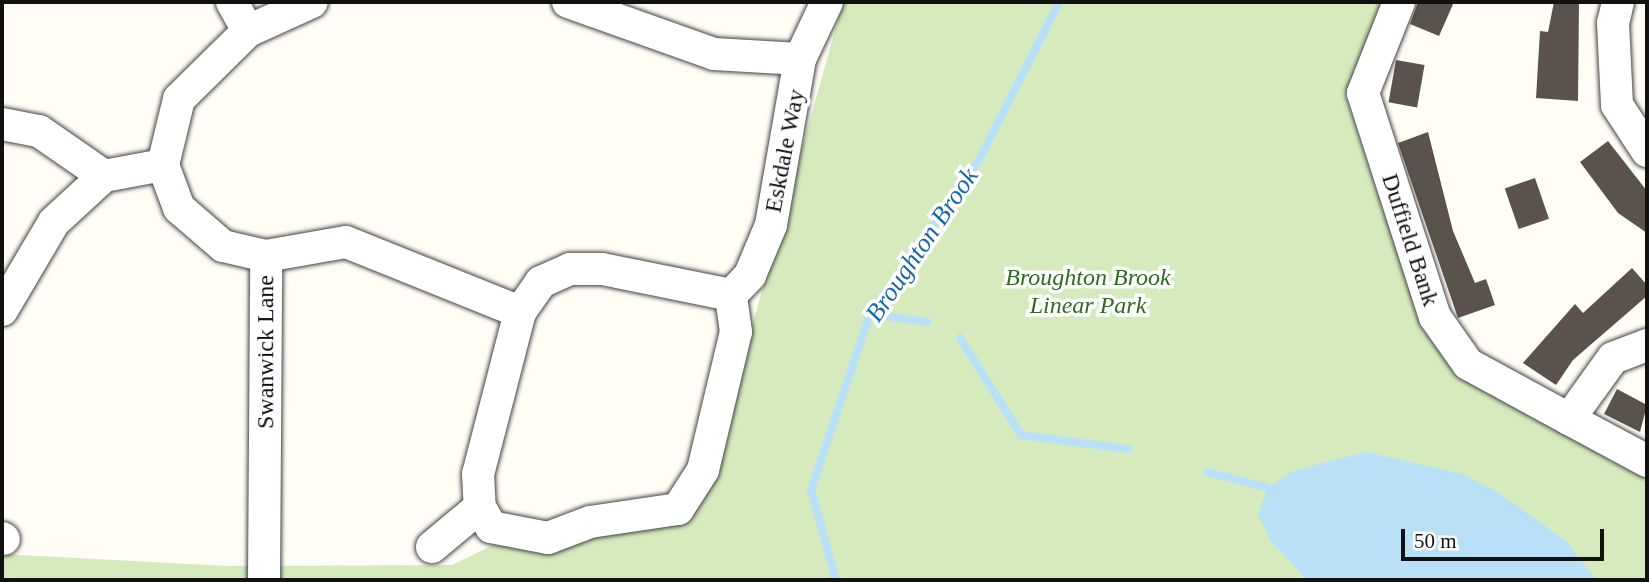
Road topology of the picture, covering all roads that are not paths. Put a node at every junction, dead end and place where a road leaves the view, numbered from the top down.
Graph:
1 (232, 2) edge
2 (312, 2) edge
3 (568, 2) edge
4 (827, 2) edge
5 (1399, 2) edge
6 (1618, 2) edge
7 (248, 32) junction
8 (800, 59) junction
9 (2, 124) edge
10 (1647, 152) edge
11 (163, 165) junction
12 (104, 176) junction
13 (266, 256) junction
14 (731, 295) junction
15 (2, 310) edge
16 (520, 312) junction
17 (1647, 345) edge
18 (1569, 419) junction
19 (1647, 461) edge
20 (480, 507) junction
21 (432, 547) dead end
22 (264, 580) edge

1 - 7 street
2 - 7 street
3 - 8 street
4 - 8 street, Eskdale Way
5 - 18 street, Duffield Bank
6 - 10 street
7 - 11 street
8 - 14 street, Eskdale Way
9 - 12 street
11 - 12 street
11 - 13 street, Swanwick Lane
12 - 15 street
13 - 16 street
13 - 22 street, Swanwick Lane
14 - 16 street
14 - 20 street
16 - 20 street
17 - 18 street
18 - 19 street, Duffield Bank
20 - 21 street

